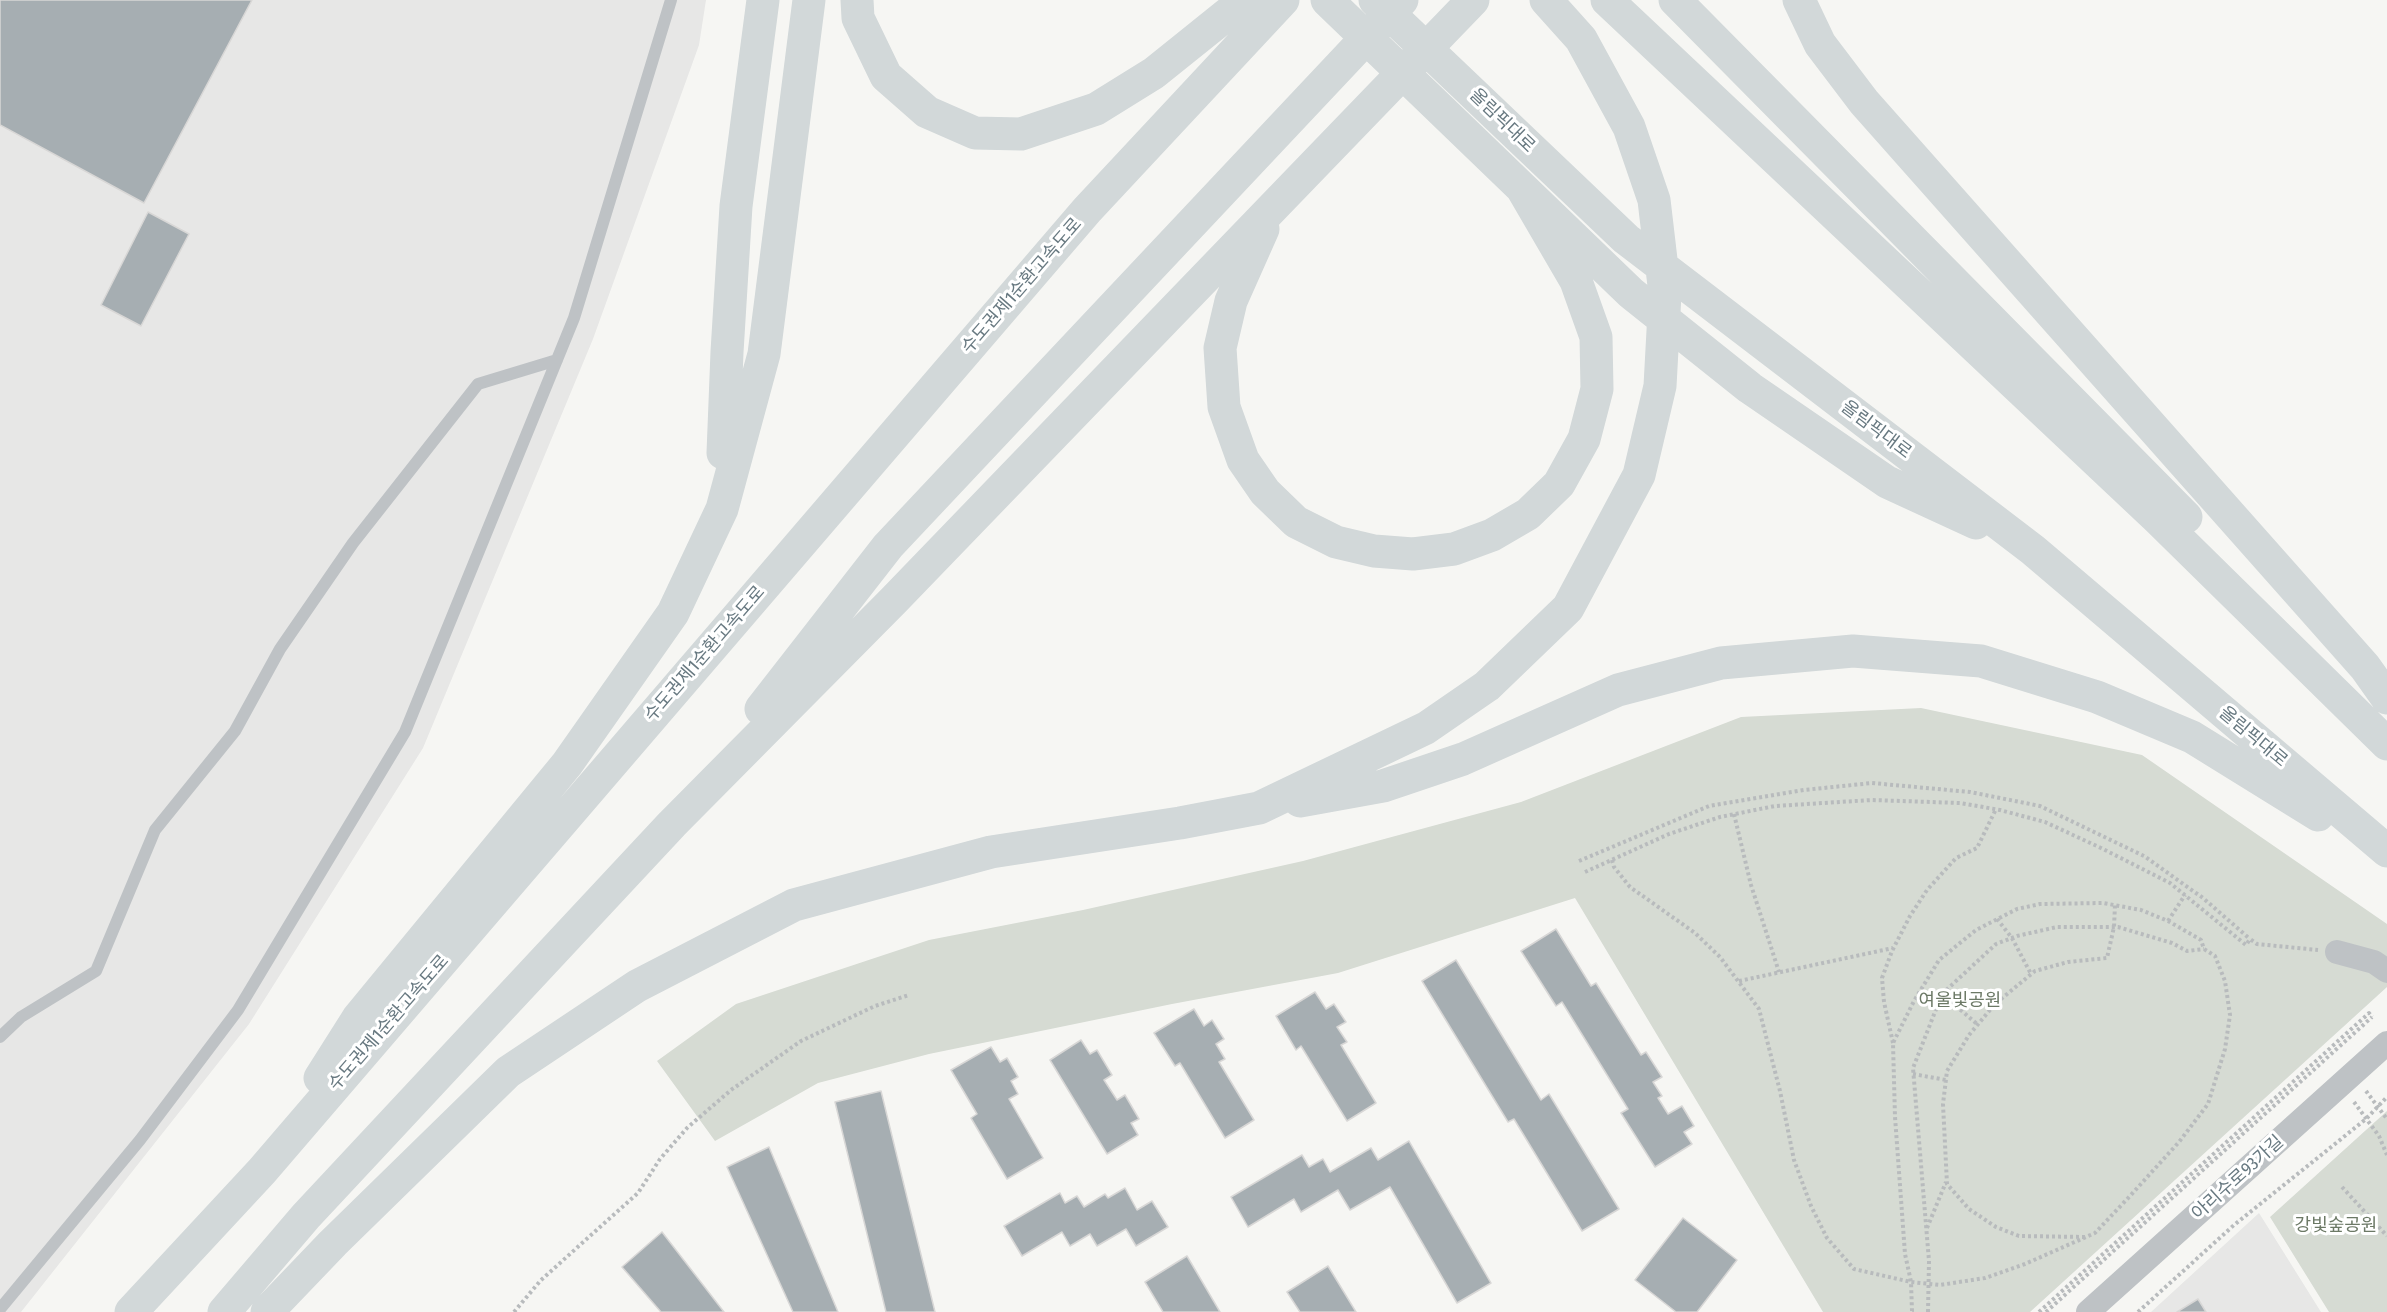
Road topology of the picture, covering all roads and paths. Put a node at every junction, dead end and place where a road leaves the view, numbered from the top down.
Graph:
1 (671, 0) edge
2 (763, 0) edge
3 (809, 0) edge
4 (857, 0) edge
5 (1375, 0) edge
6 (1402, 0) edge
7 (1473, 0) edge
8 (1546, 0) edge
9 (1607, 0) edge
10 (1675, 0) edge
11 (1799, 0) edge
12 (1268, 3) edge
13 (1328, 3) edge
14 (1523, 190) junction
15 (1271, 209) junction
16 (557, 360) junction
17 (722, 509) junction
18 (2033, 550) junction
19 (2387, 698) edge
20 (2359, 715) junction
21 (2387, 744) edge
22 (1259, 808) junction
23 (1996, 809) junction
24 (1734, 814) junction
25 (672, 824) junction
26 (2387, 851) edge
27 (2387, 859) edge
28 (1611, 860) junction
29 (1579, 861) dead end
30 (1585, 872) dead end
31 (2185, 895) junction
32 (2115, 905) junction
33 (1997, 919) junction
34 (2168, 921) junction
35 (2114, 927) junction
36 (2012, 938) junction
37 (2250, 939) junction
38 (1894, 948) junction
39 (2204, 949) junction
40 (2337, 952) joint
41 (2387, 971) edge
42 (1779, 972) junction
43 (2031, 974) junction
44 (1739, 981) junction
45 (1942, 994) junction
46 (909, 995) dead end
47 (1977, 1024) junction
48 (0, 1037) edge
49 (1893, 1043) junction
50 (2387, 1043) edge
51 (1913, 1074) junction
52 (1946, 1080) junction
53 (2366, 1091) dead end
54 (2387, 1097) edge
55 (2354, 1102) dead end
56 (2378, 1106) junction
57 (2366, 1119) junction
58 (2387, 1119) edge
59 (2387, 1155) edge
60 (262, 1171) junction
61 (1947, 1178) junction
62 (2342, 1187) dead end
63 (1927, 1229) junction
64 (2387, 1236) edge
65 (2087, 1237) junction
66 (1911, 1282) junction
67 (1929, 1282) junction
68 (0, 1309) edge
69 (131, 1312) edge
70 (224, 1312) edge
71 (267, 1312) edge
72 (514, 1312) edge
73 (1911, 1312) edge
74 (1928, 1312) edge
75 (2039, 1312) edge
76 (2046, 1312) edge
77 (2088, 1312) edge
78 (2138, 1312) edge

1 - 16 lane
2 - 17 highway
3 - 17 highway
4 - 12 highway
5 - 18 highway, 올림픽대로
6 - 25 highway
7 - 15 highway
8 - 22 highway
9 - 20 highway
10 - 20 highway
11 - 19 highway
12 - 60 highway, 수도권제1순환고속도로
13 - 14 highway
14 - 15 highway
14 - 18 highway
15 - 25 highway
16 - 48 lane
16 - 68 lane
17 - 60 highway
18 - 26 highway, 올림픽대로
20 - 21 highway
22 - 27 highway
22 - 71 highway
23 - 24 path
23 - 31 path
23 - 38 path
24 - 28 path
24 - 42 path
25 - 70 highway
28 - 30 path
28 - 44 path
29 - 37 path
31 - 34 path
31 - 37 path
32 - 33 path
32 - 34 path
32 - 35 path
33 - 36 path
33 - 49 path
34 - 39 path
35 - 36 path
35 - 39 path
35 - 43 path
36 - 43 path
36 - 45 path
37 - 40 path
38 - 42 path
38 - 49 path
39 - 65 path
40 - 41 street
42 - 44 path
43 - 47 path
44 - 66 path
45 - 47 path
45 - 51 path
46 - 72 path
47 - 52 path
49 - 66 path
50 - 77 street, 아리수로93가길
51 - 52 path
51 - 63 path
52 - 61 path
53 - 56 path
54 - 56 path
55 - 57 path
56 - 57 path
56 - 58 path
57 - 59 path
57 - 78 path
60 - 69 highway, 수도권제1순환고속도로
61 - 63 path
61 - 65 path
62 - 64 path
63 - 67 path
65 - 67 path
66 - 67 path
66 - 73 path
67 - 74 path
75 - 76 path

